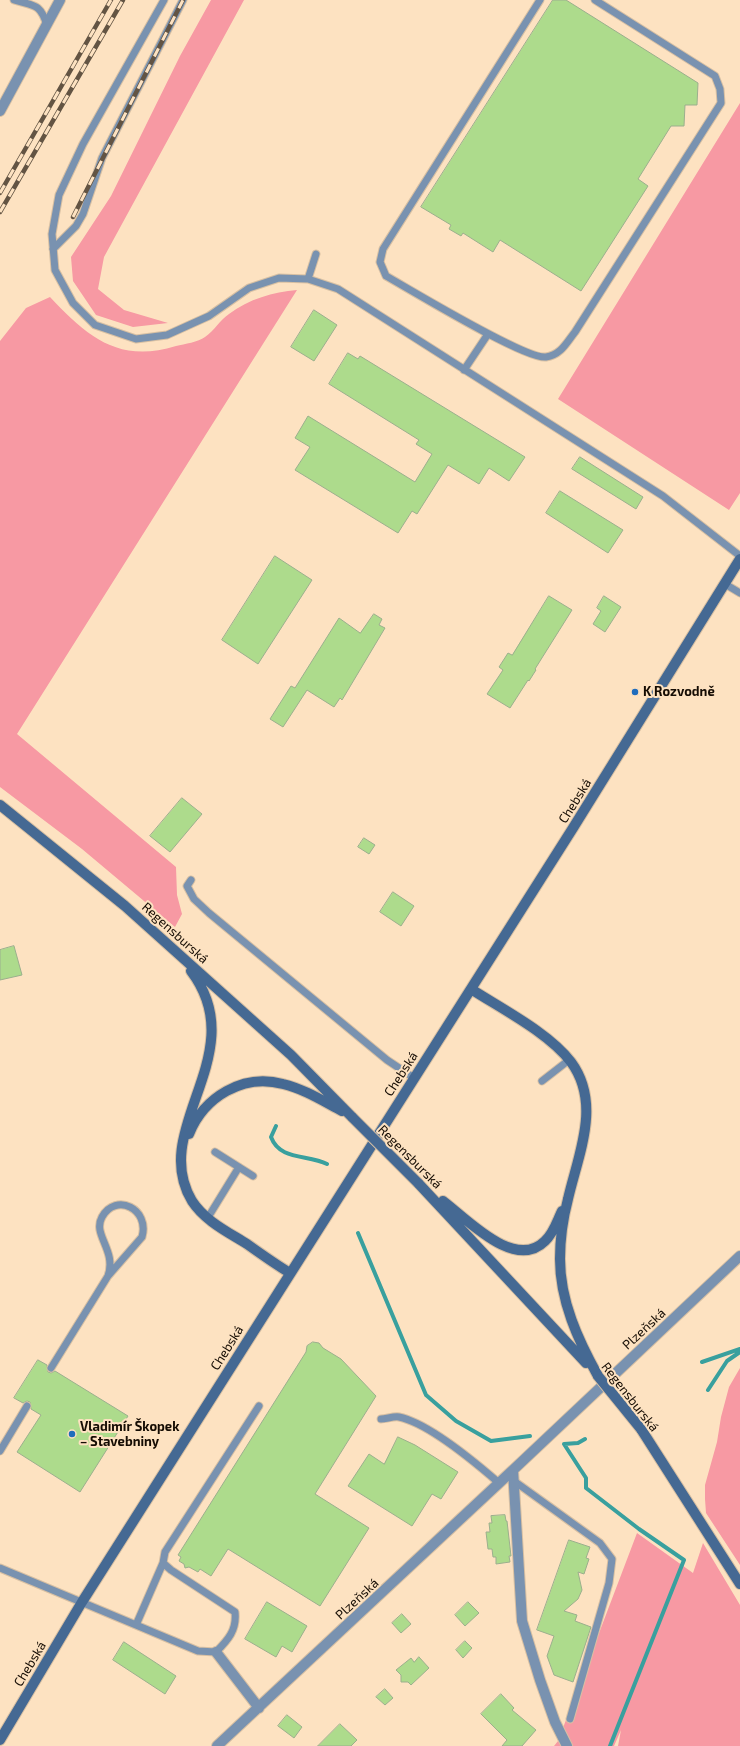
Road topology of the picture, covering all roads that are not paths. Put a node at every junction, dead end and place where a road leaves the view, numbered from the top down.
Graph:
1 (14, 0) edge
2 (60, 0) edge
3 (164, 0) edge
4 (183, 0) edge
5 (540, 0) edge
6 (595, 0) edge
7 (47, 25) junction
8 (0, 110) edge
9 (53, 249) junction
10 (316, 254) dead end
11 (308, 279) junction
12 (488, 334) junction
13 (464, 370) junction
14 (740, 558) edge
15 (725, 584) junction
16 (740, 593) edge
17 (0, 805) edge
18 (191, 880) dead end
19 (163, 940) junction
20 (471, 989) junction
21 (569, 1060) junction
22 (414, 1078) junction
23 (542, 1081) dead end
24 (325, 1096) junction
25 (214, 1152) dead end
26 (181, 1161) junction
27 (239, 1167) junction
28 (253, 1176) dead end
29 (436, 1198) junction
30 (568, 1200) junction
31 (207, 1219) junction
32 (740, 1256) edge
33 (290, 1273) junction
34 (108, 1276) junction
35 (582, 1353) junction
36 (51, 1368) dead end
37 (27, 1406) dead end
38 (259, 1406) dead end
39 (381, 1419) dead end
40 (0, 1451) edge
41 (513, 1470) junction
42 (514, 1481) junction
43 (500, 1483) junction
44 (163, 1563) junction
45 (0, 1568) edge
46 (740, 1584) edge
47 (82, 1602) junction
48 (136, 1625) junction
49 (216, 1652) junction
50 (259, 1708) junction
51 (570, 1719) dead end
52 (0, 1740) edge
53 (217, 1746) edge
54 (568, 1746) edge

1 - 7 lane
2 - 7 street
3 - 9 lane
4 - 9 lane
5 - 12 lane
6 - 12 lane
7 - 8 street
9 - 11 lane
10 - 11 lane
11 - 13 lane
12 - 13 lane
13 - 14 lane
14 - 15 main road, Chebská
15 - 16 lane
15 - 20 main road, Chebská
17 - 19 main road, Regensburská
18 - 22 lane
19 - 24 main road, Regensburská
19 - 26 main road
20 - 21 main road
20 - 22 main road, Chebská
21 - 23 lane
21 - 30 main road
22 - 33 main road, Chebská
24 - 26 main road
24 - 29 main road, Regensburská, bridge
25 - 27 lane
26 - 31 main road
27 - 28 lane
27 - 31 lane
29 - 30 main road
29 - 35 main road, Regensburská
30 - 35 main road
31 - 33 main road
32 - 41 street, Plzeňská
33 - 47 main road, Chebská
34 - 34 lane
34 - 36 lane
35 - 46 main road, Regensburská, bridge
37 - 40 lane
38 - 44 lane
39 - 43 lane
41 - 42 street
41 - 43 street, Plzeňská
42 - 51 lane
42 - 54 street
43 - 50 street, Plzeňská
44 - 48 lane
44 - 49 lane
45 - 47 lane
47 - 48 lane
47 - 52 main road, Chebská
48 - 49 lane
49 - 50 street
50 - 53 street, Plzeňská

